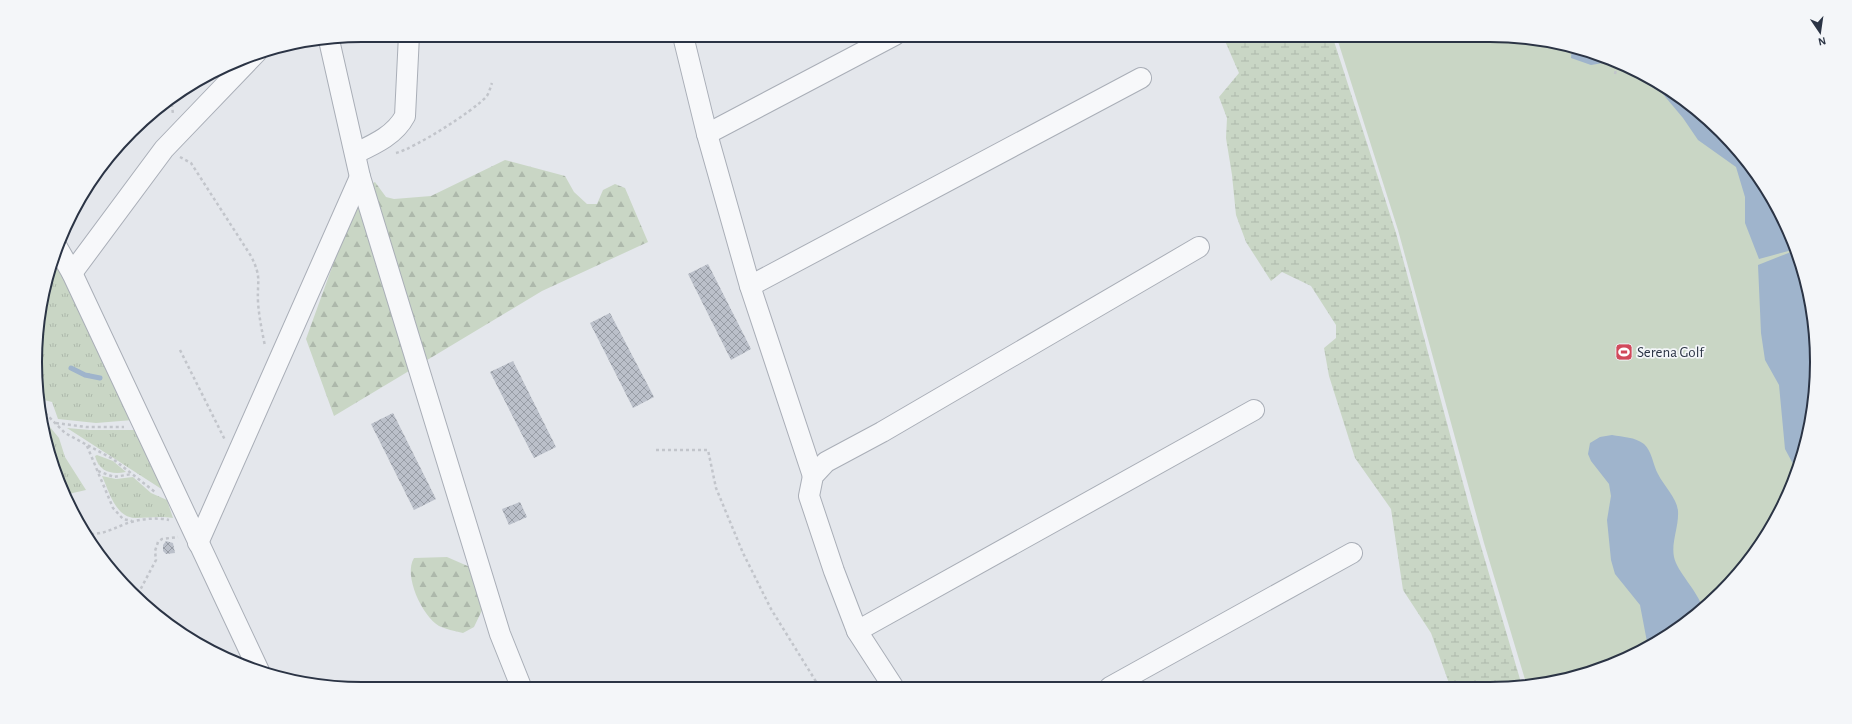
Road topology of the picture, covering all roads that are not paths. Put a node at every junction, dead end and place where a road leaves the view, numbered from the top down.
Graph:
1 (408, 42) edge
2 (684, 42) edge
3 (882, 42) edge
4 (330, 44) edge
5 (246, 64) edge
6 (1141, 78) dead end
7 (707, 134) junction
8 (356, 153) junction
9 (360, 177) junction
10 (1198, 247) dead end
11 (61, 254) edge
12 (72, 274) junction
13 (750, 286) junction
14 (1254, 410) dead end
15 (813, 476) junction
16 (194, 533) junction
17 (1352, 553) dead end
18 (856, 631) junction
19 (257, 664) edge
20 (519, 682) edge
21 (890, 682) edge
22 (1119, 682) edge

1 - 8 street
2 - 7 street
3 - 7 street
4 - 8 street
5 - 12 street
6 - 13 street
7 - 13 street
8 - 9 street
9 - 16 street
9 - 20 street
10 - 15 street
11 - 12 street
12 - 16 street
13 - 15 street
14 - 18 street
15 - 18 street
16 - 19 street
17 - 22 street
18 - 21 street

